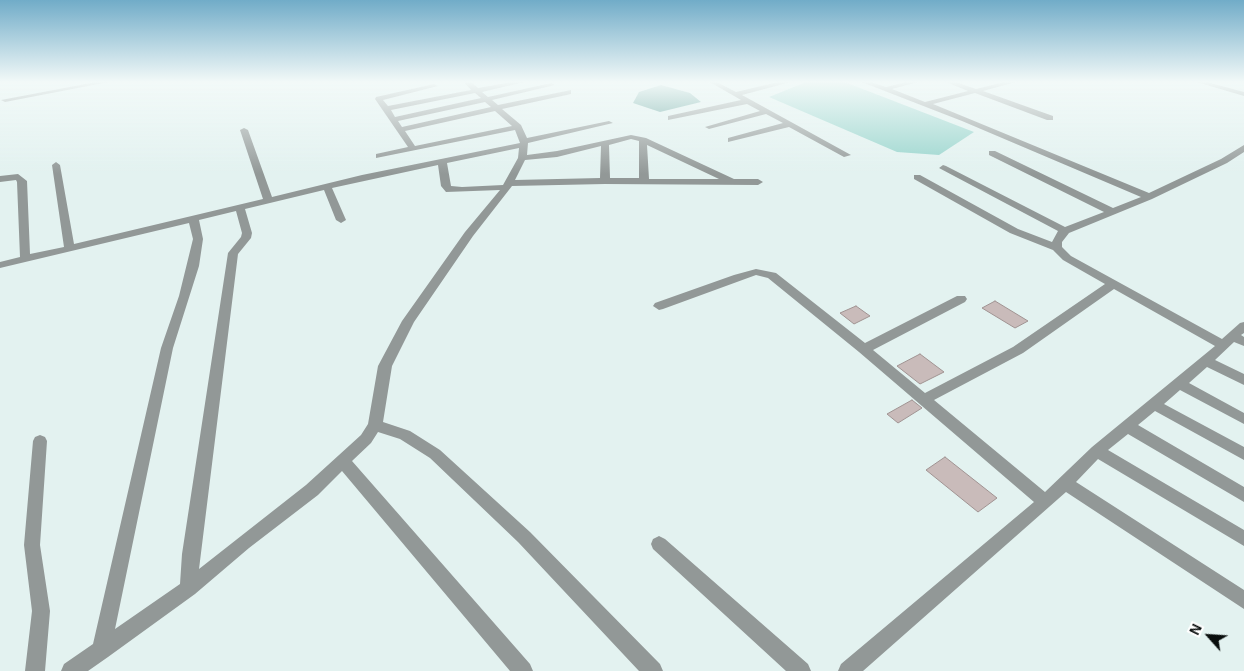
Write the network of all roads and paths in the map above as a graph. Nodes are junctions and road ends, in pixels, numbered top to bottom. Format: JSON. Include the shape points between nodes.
{"nodes":[{"id":1,"x":388,"y":112,"type":"edge"},
{"id":2,"x":428,"y":112,"type":"edge"},
{"id":3,"x":450,"y":112,"type":"edge"},
{"id":4,"x":502,"y":112,"type":"edge"},
{"id":5,"x":697,"y":112,"type":"edge"},
{"id":6,"x":762,"y":112,"type":"edge"},
{"id":7,"x":769,"y":112,"type":"edge"},
{"id":8,"x":945,"y":112,"type":"edge"},
{"id":9,"x":1034,"y":112,"type":"edge"},
{"id":10,"x":671,"y":118,"type":"dead end"},
{"id":11,"x":1050,"y":118,"type":"dead end"},
{"id":12,"x":393,"y":120,"type":"junction"},
{"id":13,"x":609,"y":123,"type":"dead end"},
{"id":14,"x":789,"y":124,"type":"junction"},
{"id":15,"x":518,"y":127,"type":"junction"},
{"id":16,"x":709,"y":127,"type":"dead end"},
{"id":17,"x":244,"y":130,"type":"dead end"},
{"id":18,"x":400,"y":130,"type":"junction"},
{"id":19,"x":644,"y":140,"type":"junction"},
{"id":20,"x":731,"y":140,"type":"dead end"},
{"id":21,"x":525,"y":142,"type":"junction"},
{"id":22,"x":605,"y":142,"type":"junction"},
{"id":23,"x":413,"y":149,"type":"junction"},
{"id":24,"x":1243,"y":150,"type":"edge"},
{"id":25,"x":992,"y":154,"type":"dead end"},
{"id":26,"x":847,"y":155,"type":"dead end"},
{"id":27,"x":379,"y":156,"type":"dead end"},
{"id":28,"x":522,"y":158,"type":"junction"},
{"id":29,"x":442,"y":161,"type":"junction"},
{"id":30,"x":56,"y":165,"type":"dead end"},
{"id":31,"x":943,"y":168,"type":"dead end"},
{"id":32,"x":917,"y":177,"type":"dead end"},
{"id":33,"x":0,"y":179,"type":"edge"},
{"id":34,"x":605,"y":181,"type":"junction"},
{"id":35,"x":644,"y":181,"type":"junction"},
{"id":36,"x":733,"y":182,"type":"junction"},
{"id":37,"x":758,"y":182,"type":"dead end"},
{"id":38,"x":509,"y":185,"type":"junction"},
{"id":39,"x":327,"y":186,"type":"junction"},
{"id":40,"x":1149,"y":197,"type":"junction"},
{"id":41,"x":268,"y":200,"type":"junction"},
{"id":42,"x":240,"y":207,"type":"junction"},
{"id":43,"x":1113,"y":212,"type":"junction"},
{"id":44,"x":193,"y":218,"type":"junction"},
{"id":45,"x":341,"y":220,"type":"dead end"},
{"id":46,"x":1065,"y":231,"type":"junction"},
{"id":47,"x":69,"y":247,"type":"junction"},
{"id":48,"x":1057,"y":248,"type":"junction"},
{"id":49,"x":25,"y":258,"type":"junction"},
{"id":50,"x":0,"y":265,"type":"edge"},
{"id":51,"x":1113,"y":284,"type":"junction"},
{"id":52,"x":961,"y":299,"type":"dead end"},
{"id":53,"x":659,"y":306,"type":"dead end"},
{"id":54,"x":1236,"y":337,"type":"edge"},
{"id":55,"x":864,"y":349,"type":"junction"},
{"id":56,"x":1206,"y":361,"type":"junction"},
{"id":57,"x":1244,"y":380,"type":"edge"},
{"id":58,"x":1178,"y":383,"type":"junction"},
{"id":59,"x":922,"y":400,"type":"junction"},
{"id":60,"x":1153,"y":404,"type":"junction"},
{"id":61,"x":1244,"y":419,"type":"edge"},
{"id":62,"x":375,"y":425,"type":"junction"},
{"id":63,"x":1127,"y":426,"type":"junction"},
{"id":64,"x":40,"y":441,"type":"dead end"},
{"id":65,"x":1097,"y":451,"type":"junction"},
{"id":66,"x":1244,"y":454,"type":"edge"},
{"id":67,"x":343,"y":461,"type":"junction"},
{"id":68,"x":1064,"y":482,"type":"junction"},
{"id":69,"x":1244,"y":495,"type":"edge"},
{"id":70,"x":1045,"y":502,"type":"junction"},
{"id":71,"x":1244,"y":539,"type":"edge"},
{"id":72,"x":659,"y":544,"type":"dead end"},
{"id":73,"x":188,"y":588,"type":"junction"},
{"id":74,"x":1244,"y":600,"type":"edge"},
{"id":75,"x":101,"y":650,"type":"junction"},
{"id":76,"x":35,"y":671,"type":"edge"},
{"id":77,"x":70,"y":671,"type":"edge"},
{"id":78,"x":523,"y":671,"type":"edge"},
{"id":79,"x":653,"y":671,"type":"edge"},
{"id":80,"x":801,"y":671,"type":"edge"},
{"id":81,"x":848,"y":671,"type":"edge"}],
"edges":[{"from":1,"to":12,"type":"street"},
{"from":2,"to":12,"type":"street"},
{"from":3,"to":18,"type":"street"},
{"from":4,"to":15,"type":"street"},
{"from":5,"to":10,"type":"street"},
{"from":6,"to":16,"type":"street"},
{"from":7,"to":14,"type":"street"},
{"from":8,"to":40,"type":"street"},
{"from":9,"to":11,"type":"street"},
{"from":12,"to":18,"type":"street"},
{"from":13,"to":21,"type":"street"},
{"from":14,"to":20,"type":"street"},
{"from":14,"to":26,"type":"street"},
{"from":15,"to":21,"type":"street"},
{"from":15,"to":23,"type":"street"},
{"from":17,"to":41,"type":"street"},
{"from":18,"to":23,"type":"street"},
{"from":19,"to":22,"type":"street","via":[[626,137]]},
{"from":19,"to":35,"type":"street"},
{"from":19,"to":36,"type":"street"},
{"from":21,"to":28,"type":"street"},
{"from":21,"to":29,"type":"street"},
{"from":22,"to":28,"type":"street","via":[[557,154]]},
{"from":22,"to":34,"type":"street"},
{"from":23,"to":27,"type":"street"},
{"from":24,"to":40,"type":"street"},
{"from":25,"to":43,"type":"street"},
{"from":28,"to":38,"type":"street"},
{"from":29,"to":38,"type":"street","via":[[449,190]]},
{"from":29,"to":39,"type":"street"},
{"from":30,"to":47,"type":"street"},
{"from":31,"to":46,"type":"street"},
{"from":32,"to":48,"type":"street","via":[[1014,231]]},
{"from":33,"to":49,"type":"street","via":[[18,178],[22,181]]},
{"from":34,"to":35,"type":"street"},
{"from":34,"to":38,"type":"street"},
{"from":35,"to":36,"type":"street"},
{"from":36,"to":37,"type":"street"},
{"from":38,"to":62,"type":"street","via":[[468,234],[408,321],[385,366]]},
{"from":39,"to":41,"type":"street"},
{"from":39,"to":45,"type":"street"},
{"from":40,"to":43,"type":"street"},
{"from":41,"to":42,"type":"street"},
{"from":42,"to":44,"type":"street"},
{"from":42,"to":73,"type":"street","via":[[247,233],[233,253]]},
{"from":43,"to":46,"type":"street"},
{"from":44,"to":47,"type":"street"},
{"from":44,"to":75,"type":"street","via":[[198,239],[193,266],[164,357]]},
{"from":46,"to":48,"type":"street"},
{"from":47,"to":49,"type":"street"},
{"from":48,"to":51,"type":"street","via":[[1067,258]]},
{"from":49,"to":50,"type":"street"},
{"from":51,"to":54,"type":"street"},
{"from":51,"to":59,"type":"street","via":[[1018,350]]},
{"from":52,"to":55,"type":"street"},
{"from":53,"to":55,"type":"street","via":[[738,277],[765,272],[777,278]]},
{"from":54,"to":56,"type":"street"},
{"from":55,"to":59,"type":"street"},
{"from":56,"to":57,"type":"street"},
{"from":56,"to":58,"type":"street"},
{"from":58,"to":60,"type":"street"},
{"from":58,"to":61,"type":"street"},
{"from":59,"to":70,"type":"street"},
{"from":60,"to":63,"type":"street"},
{"from":60,"to":66,"type":"street"},
{"from":62,"to":67,"type":"street","via":[[366,439]]},
{"from":62,"to":79,"type":"street","via":[[405,435],[435,454],[524,537]]},
{"from":63,"to":65,"type":"street"},
{"from":63,"to":69,"type":"street"},
{"from":64,"to":76,"type":"street","via":[[32,545],[41,611]]},
{"from":65,"to":68,"type":"street"},
{"from":65,"to":71,"type":"street"},
{"from":67,"to":73,"type":"street","via":[[312,490]]},
{"from":67,"to":78,"type":"street"},
{"from":68,"to":70,"type":"street"},
{"from":68,"to":74,"type":"street"},
{"from":70,"to":81,"type":"street"},
{"from":72,"to":80,"type":"street"},
{"from":73,"to":75,"type":"street"},
{"from":75,"to":77,"type":"street"}]}
